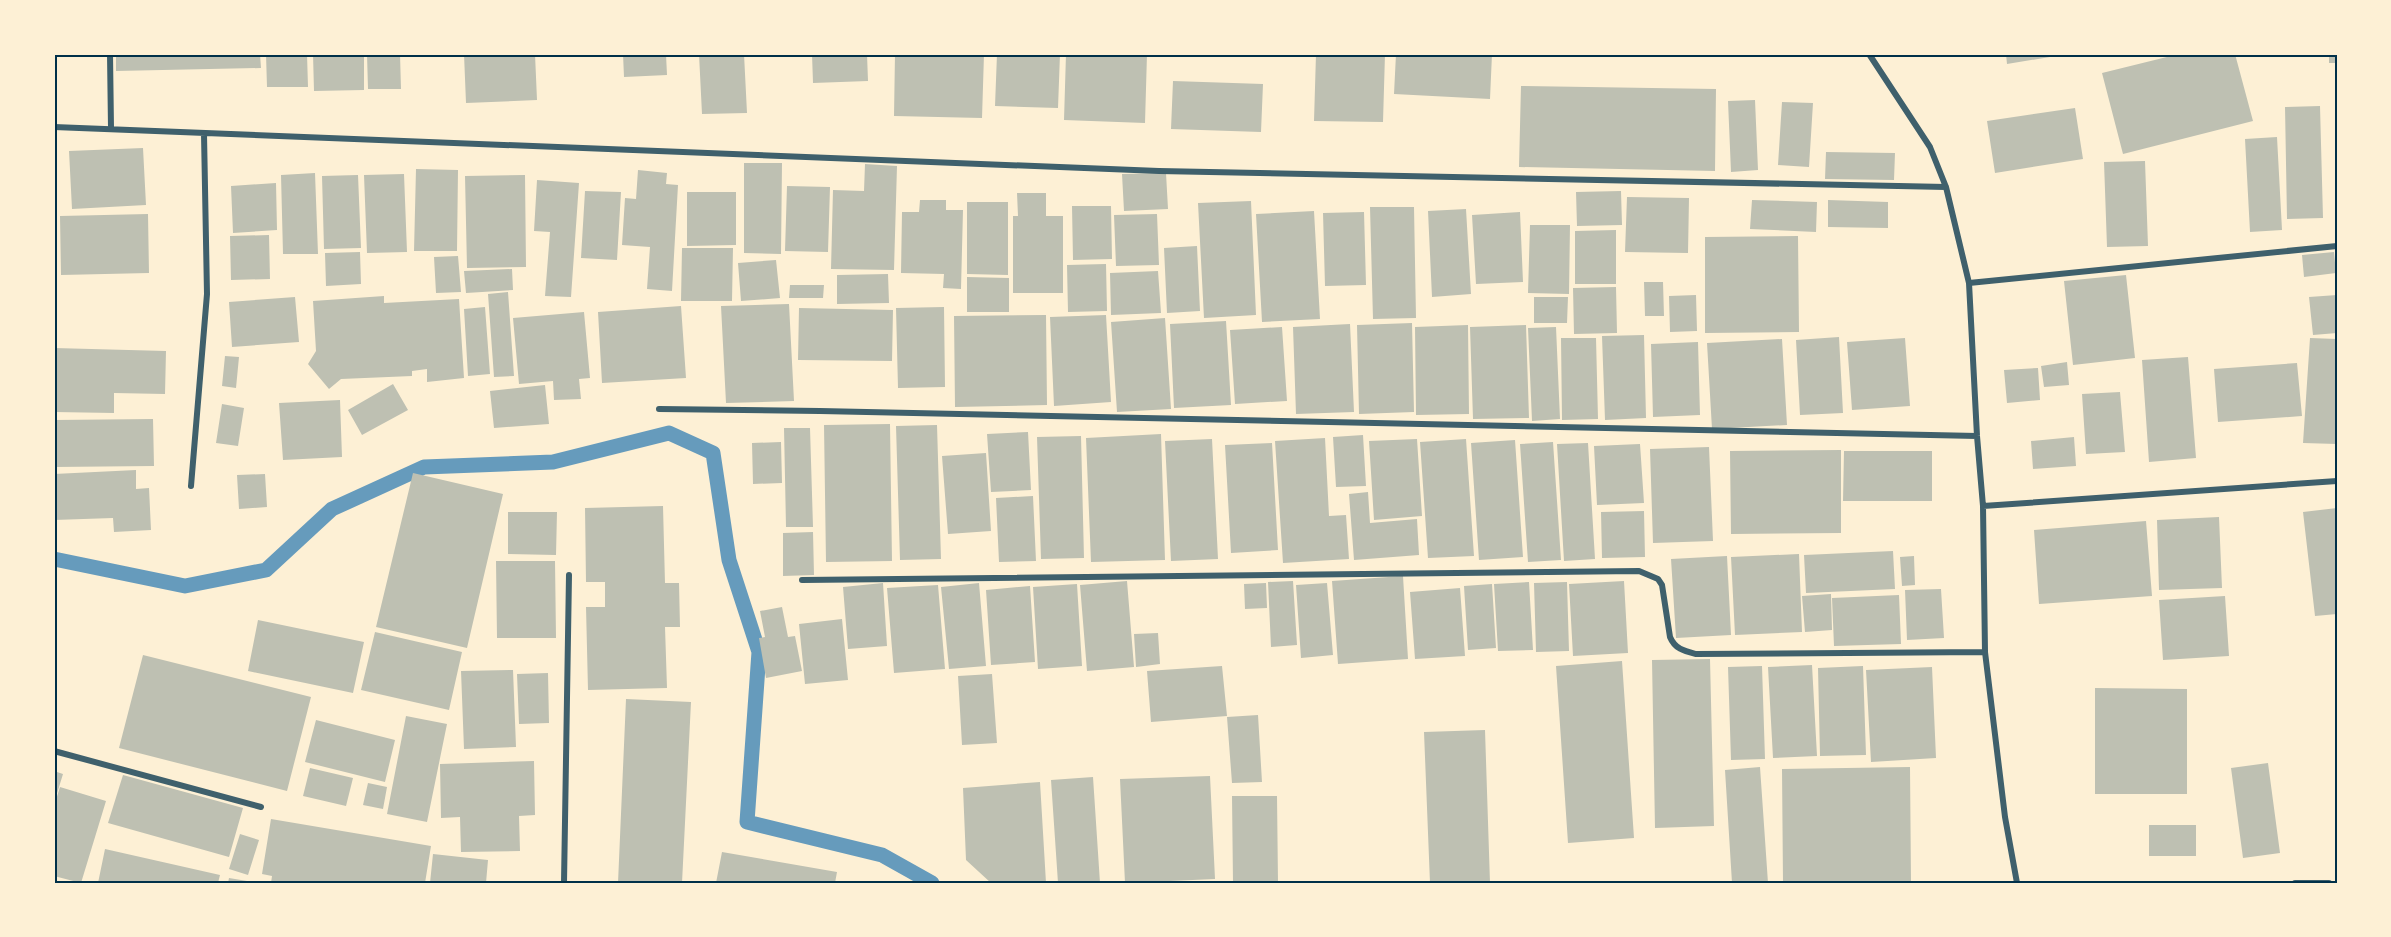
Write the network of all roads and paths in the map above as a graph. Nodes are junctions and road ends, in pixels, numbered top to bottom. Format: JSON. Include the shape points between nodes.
{"nodes":[{"id":1,"x":110,"y":54,"type":"edge"},
{"id":2,"x":1869,"y":54,"type":"edge"},
{"id":3,"x":54,"y":127,"type":"edge"},
{"id":4,"x":111,"y":128,"type":"junction"},
{"id":5,"x":204,"y":134,"type":"junction"},
{"id":6,"x":1946,"y":187,"type":"junction"},
{"id":7,"x":2337,"y":246,"type":"edge"},
{"id":8,"x":1969,"y":283,"type":"junction"},
{"id":9,"x":659,"y":409,"type":"dead end"},
{"id":10,"x":1977,"y":436,"type":"junction"},
{"id":11,"x":2337,"y":481,"type":"edge"},
{"id":12,"x":191,"y":486,"type":"dead end"},
{"id":13,"x":1983,"y":506,"type":"junction"},
{"id":14,"x":569,"y":575,"type":"dead end"},
{"id":15,"x":802,"y":580,"type":"dead end"},
{"id":16,"x":1985,"y":652,"type":"junction"},
{"id":17,"x":54,"y":751,"type":"edge"},
{"id":18,"x":261,"y":807,"type":"dead end"},
{"id":19,"x":2329,"y":882,"type":"edge"},
{"id":20,"x":564,"y":883,"type":"edge"},
{"id":21,"x":2017,"y":883,"type":"edge"},
{"id":22,"x":2295,"y":883,"type":"edge"}],
"edges":[{"from":1,"to":4,"type":"street"},
{"from":2,"to":6,"type":"street","via":[[1930,147]]},
{"from":3,"to":4,"type":"street"},
{"from":4,"to":5,"type":"street"},
{"from":5,"to":6,"type":"street","via":[[1159,171]]},
{"from":5,"to":12,"type":"street","via":[[207,294]]},
{"from":6,"to":8,"type":"street"},
{"from":7,"to":8,"type":"street"},
{"from":8,"to":10,"type":"street"},
{"from":9,"to":10,"type":"street"},
{"from":10,"to":13,"type":"street"},
{"from":11,"to":13,"type":"street"},
{"from":13,"to":16,"type":"street"},
{"from":14,"to":20,"type":"street"},
{"from":15,"to":16,"type":"street","via":[[1639,571],[1658,579],[1662,585],[1670,637],[1683,651]]},
{"from":16,"to":21,"type":"street"},
{"from":17,"to":18,"type":"street"},
{"from":19,"to":22,"type":"street"}]}
